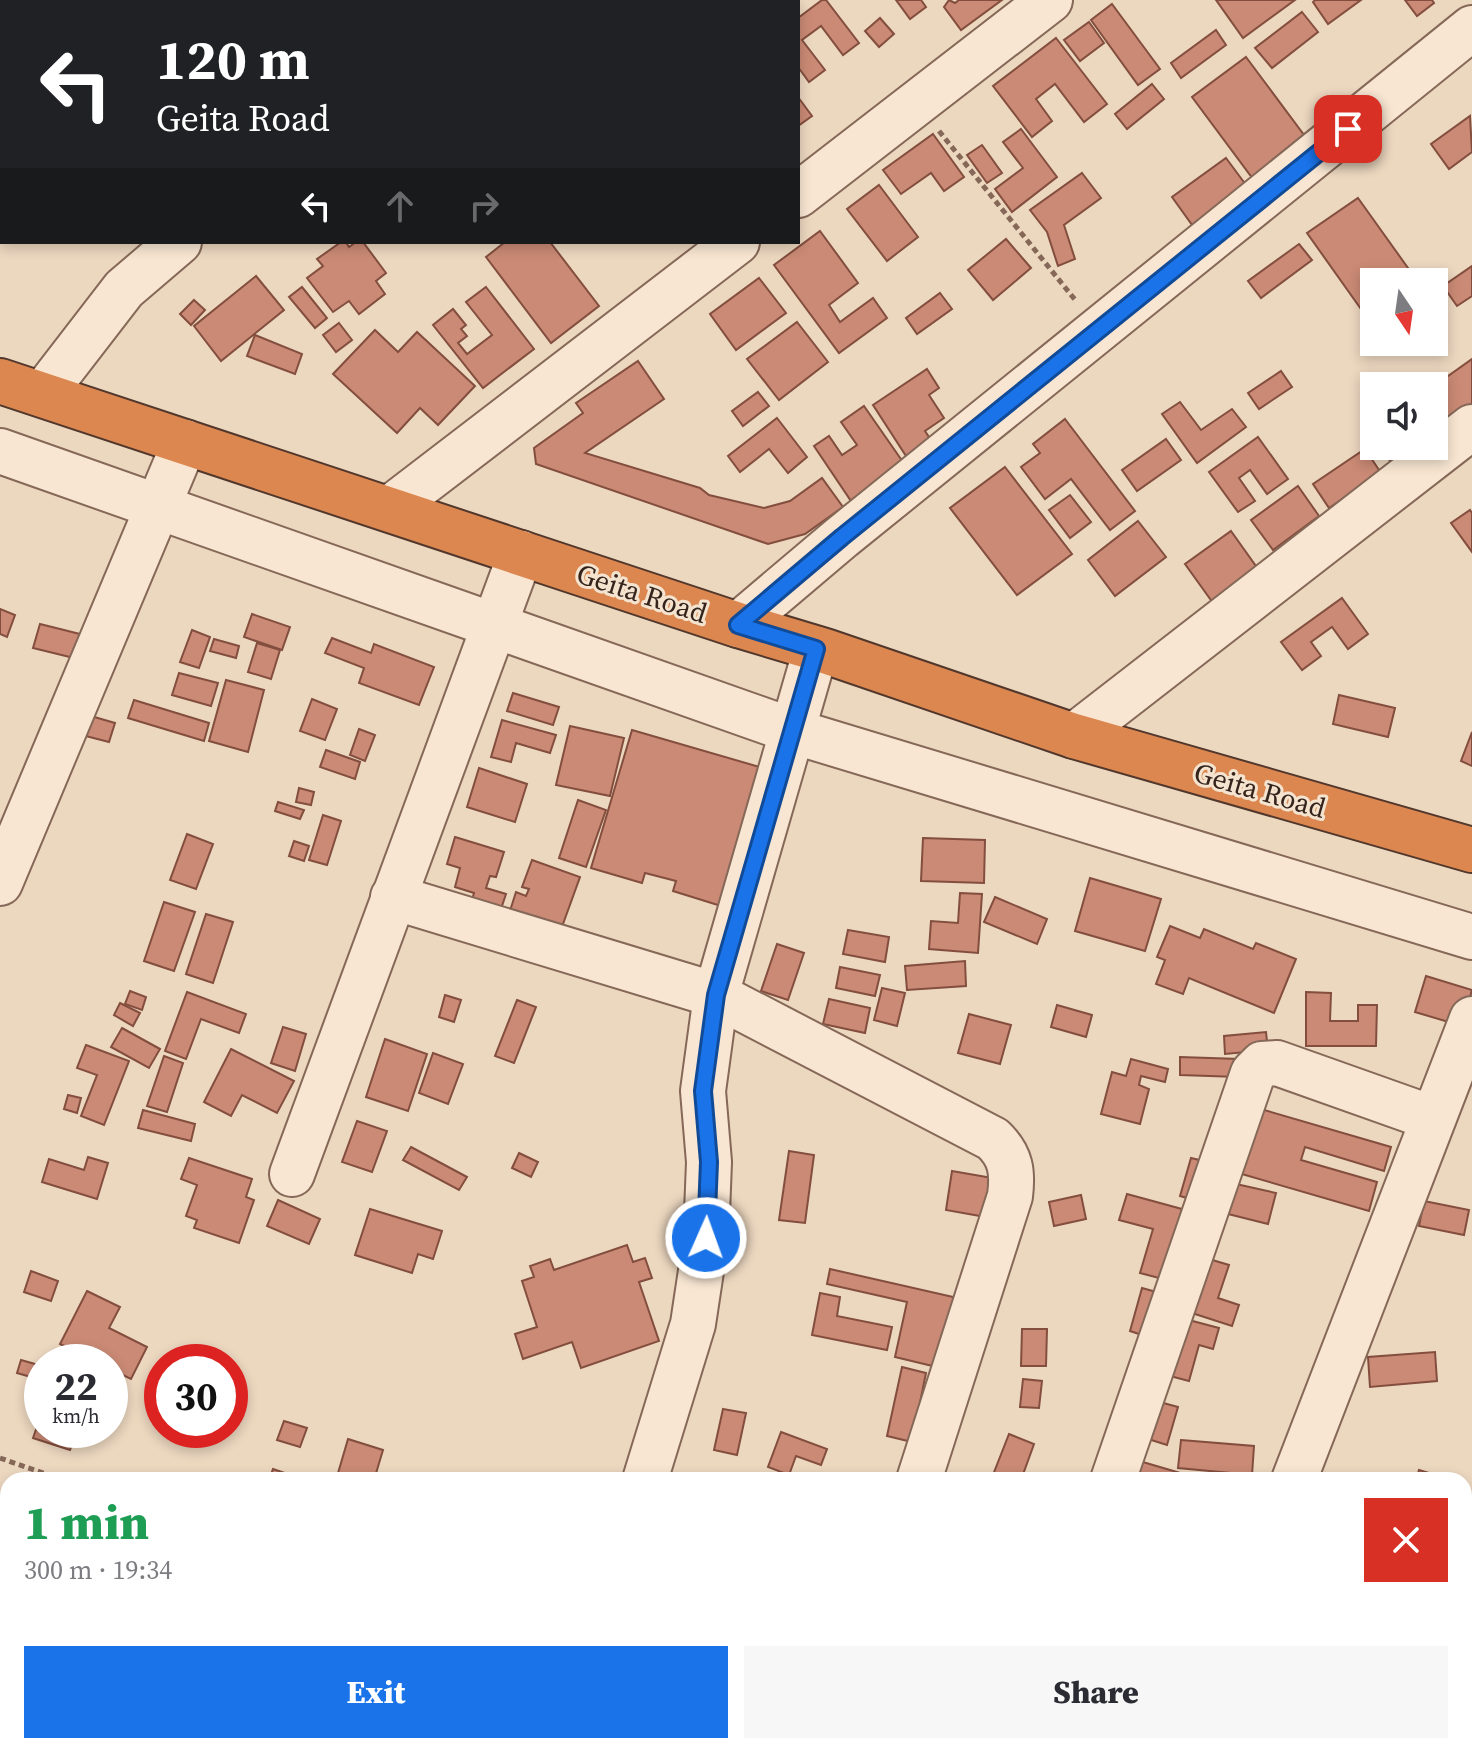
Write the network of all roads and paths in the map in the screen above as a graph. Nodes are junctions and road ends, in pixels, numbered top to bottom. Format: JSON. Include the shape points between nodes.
{"nodes":[{"id":1,"x":1050,"y":0,"type":"edge"},
{"id":2,"x":1472,"y":28,"type":"edge"},
{"id":3,"x":917,"y":103,"type":"junction"},
{"id":4,"x":800,"y":193,"type":"edge"},
{"id":5,"x":177,"y":244,"type":"edge"},
{"id":6,"x":734,"y":244,"type":"edge"},
{"id":7,"x":1099,"y":329,"type":"junction"},
{"id":8,"x":0,"y":381,"type":"edge"},
{"id":9,"x":43,"y":394,"type":"junction"},
{"id":10,"x":1472,"y":427,"type":"edge"},
{"id":11,"x":185,"y":442,"type":"junction"},
{"id":12,"x":0,"y":451,"type":"edge"},
{"id":13,"x":159,"y":508,"type":"junction"},
{"id":14,"x":389,"y":509,"type":"junction"},
{"id":15,"x":521,"y":553,"type":"junction"},
{"id":16,"x":738,"y":625,"type":"junction"},
{"id":17,"x":493,"y":626,"type":"junction"},
{"id":18,"x":816,"y":649,"type":"junction"},
{"id":19,"x":792,"y":730,"type":"junction"},
{"id":20,"x":1074,"y":736,"type":"junction"},
{"id":21,"x":1472,"y":850,"type":"edge"},
{"id":22,"x":0,"y":883,"type":"edge"},
{"id":23,"x":393,"y":897,"type":"junction"},
{"id":24,"x":1472,"y":937,"type":"edge"},
{"id":25,"x":716,"y":995,"type":"junction"},
{"id":26,"x":1472,"y":1019,"type":"edge"},
{"id":27,"x":1432,"y":1118,"type":"junction"},
{"id":28,"x":292,"y":1174,"type":"dead end"},
{"id":29,"x":0,"y":1458,"type":"edge"},
{"id":30,"x":40,"y":1472,"type":"edge"},
{"id":31,"x":647,"y":1472,"type":"edge"},
{"id":32,"x":922,"y":1472,"type":"edge"},
{"id":33,"x":1116,"y":1472,"type":"edge"},
{"id":34,"x":1297,"y":1472,"type":"edge"}],
"edges":[{"from":1,"to":3,"type":"street"},
{"from":2,"to":7,"type":"street"},
{"from":3,"to":4,"type":"street"},
{"from":3,"to":7,"type":"path"},
{"from":5,"to":9,"type":"street","via":[[124,289]]},
{"from":6,"to":14,"type":"street"},
{"from":7,"to":16,"type":"street"},
{"from":8,"to":9,"type":"highway","name":"Geita Road"},
{"from":9,"to":11,"type":"highway","name":"Geita Road"},
{"from":10,"to":20,"type":"street"},
{"from":11,"to":13,"type":"street"},
{"from":11,"to":14,"type":"highway","name":"Geita Road"},
{"from":12,"to":13,"type":"street"},
{"from":13,"to":17,"type":"street"},
{"from":13,"to":22,"type":"street"},
{"from":14,"to":15,"type":"highway","name":"Geita Road"},
{"from":15,"to":16,"type":"highway","name":"Geita Road"},
{"from":15,"to":17,"type":"street"},
{"from":16,"to":18,"type":"highway","name":"Geita Road"},
{"from":17,"to":19,"type":"street"},
{"from":17,"to":23,"type":"street"},
{"from":18,"to":19,"type":"street"},
{"from":18,"to":20,"type":"highway","name":"Geita Road"},
{"from":19,"to":24,"type":"street"},
{"from":19,"to":25,"type":"street"},
{"from":20,"to":21,"type":"highway","name":"Geita Road"},
{"from":23,"to":25,"type":"street"},
{"from":23,"to":28,"type":"street"},
{"from":25,"to":31,"type":"street","via":[[703,1091],[709,1162],[706,1238],[693,1324]]},
{"from":25,"to":32,"type":"street","via":[[993,1139],[1009,1161],[1010,1196]]},
{"from":26,"to":27,"type":"street"},
{"from":27,"to":33,"type":"street","via":[[1277,1063],[1262,1064],[1253,1073]]},
{"from":27,"to":34,"type":"street"},
{"from":29,"to":30,"type":"path"}]}
